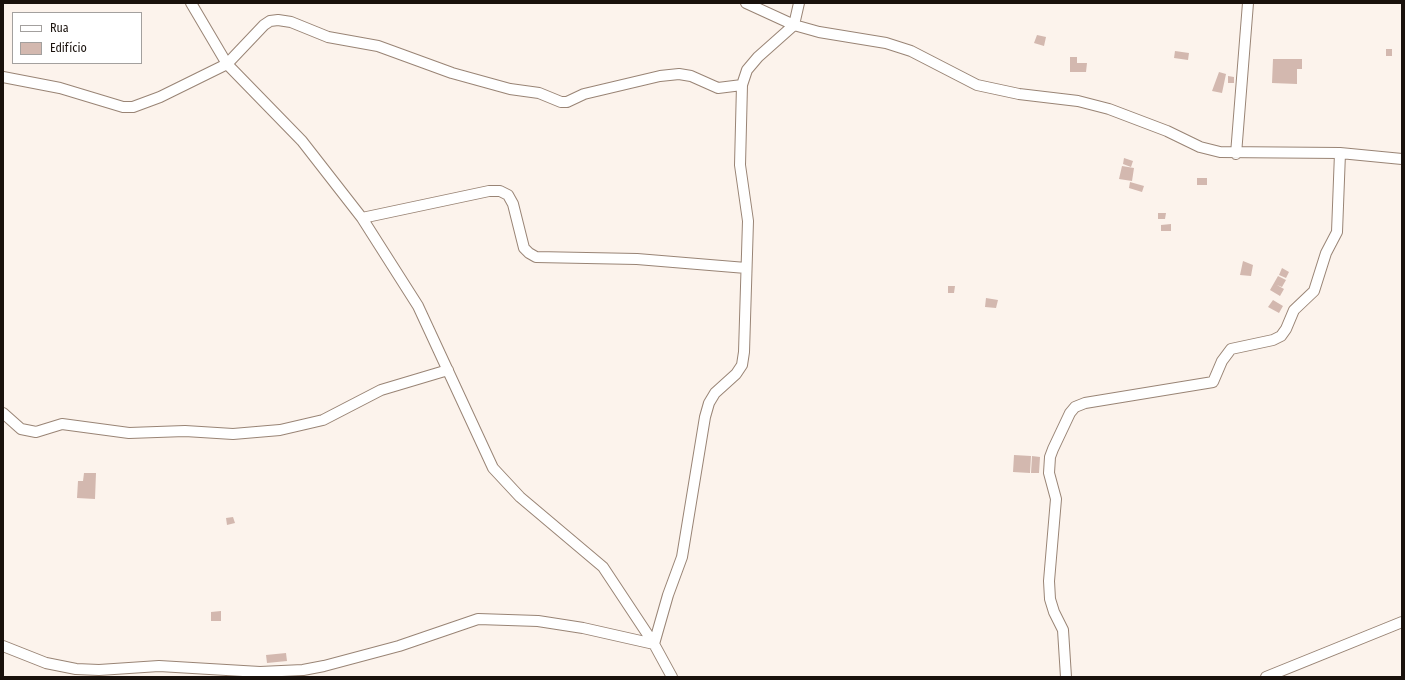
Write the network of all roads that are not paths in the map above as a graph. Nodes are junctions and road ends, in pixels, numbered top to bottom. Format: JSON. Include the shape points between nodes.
{"nodes":[{"id":1,"x":191,"y":3,"type":"edge"},
{"id":2,"x":746,"y":3,"type":"edge"},
{"id":3,"x":799,"y":3,"type":"edge"},
{"id":4,"x":1248,"y":3,"type":"edge"},
{"id":5,"x":794,"y":25,"type":"junction"},
{"id":6,"x":227,"y":64,"type":"junction"},
{"id":7,"x":3,"y":77,"type":"edge"},
{"id":8,"x":742,"y":85,"type":"junction"},
{"id":9,"x":1340,"y":153,"type":"junction"},
{"id":10,"x":1236,"y":154,"type":"junction"},
{"id":11,"x":1402,"y":159,"type":"edge"},
{"id":12,"x":362,"y":218,"type":"junction"},
{"id":13,"x":746,"y":268,"type":"junction"},
{"id":14,"x":448,"y":370,"type":"junction"},
{"id":15,"x":3,"y":413,"type":"edge"},
{"id":16,"x":1402,"y":622,"type":"edge"},
{"id":17,"x":654,"y":644,"type":"junction"},
{"id":18,"x":3,"y":646,"type":"edge"},
{"id":19,"x":672,"y":677,"type":"edge"},
{"id":20,"x":1066,"y":677,"type":"edge"},
{"id":21,"x":1266,"y":677,"type":"edge"}],
"edges":[{"from":1,"to":6,"type":"street"},
{"from":2,"to":5,"type":"street"},
{"from":3,"to":5,"type":"street"},
{"from":4,"to":10,"type":"street"},
{"from":5,"to":8,"type":"street","via":[[758,57],[747,70]]},
{"from":5,"to":10,"type":"street","via":[[819,32],[886,43],[926,58],[977,85],[1019,94],[1078,101],[1109,109],[1200,147]]},
{"from":6,"to":7,"type":"street","via":[[133,107],[123,107],[60,88]]},
{"from":6,"to":8,"type":"street","via":[[264,25],[278,20],[291,22],[334,38],[378,46],[452,73],[539,94],[561,102],[584,94],[679,74],[691,76],[718,88]]},
{"from":6,"to":12,"type":"street","via":[[302,141]]},
{"from":8,"to":13,"type":"street","via":[[740,165],[748,221]]},
{"from":9,"to":10,"type":"street"},
{"from":9,"to":11,"type":"street"},
{"from":9,"to":20,"type":"street","via":[[1337,232],[1326,253],[1314,291],[1294,310],[1281,336],[1231,349],[1222,361],[1213,382],[1084,403],[1070,413],[1050,457],[1049,473],[1056,499],[1049,581],[1050,599],[1063,630]]},
{"from":12,"to":13,"type":"street","via":[[489,191],[500,191],[508,195],[513,204],[524,248],[536,256],[637,259]]},
{"from":12,"to":14,"type":"street","via":[[418,306]]},
{"from":13,"to":17,"type":"street","via":[[742,365],[715,393],[709,403],[682,557]]},
{"from":14,"to":15,"type":"street","via":[[381,390],[323,420],[280,430],[233,434],[185,431],[129,433],[62,424],[36,432],[21,429]]},
{"from":14,"to":17,"type":"street","via":[[493,468],[520,497],[603,567]]},
{"from":16,"to":21,"type":"street"},
{"from":17,"to":18,"type":"street","via":[[538,621],[478,619],[399,646],[324,666],[303,670],[260,672],[159,666],[76,669],[46,663]]},
{"from":17,"to":19,"type":"street"}]}
